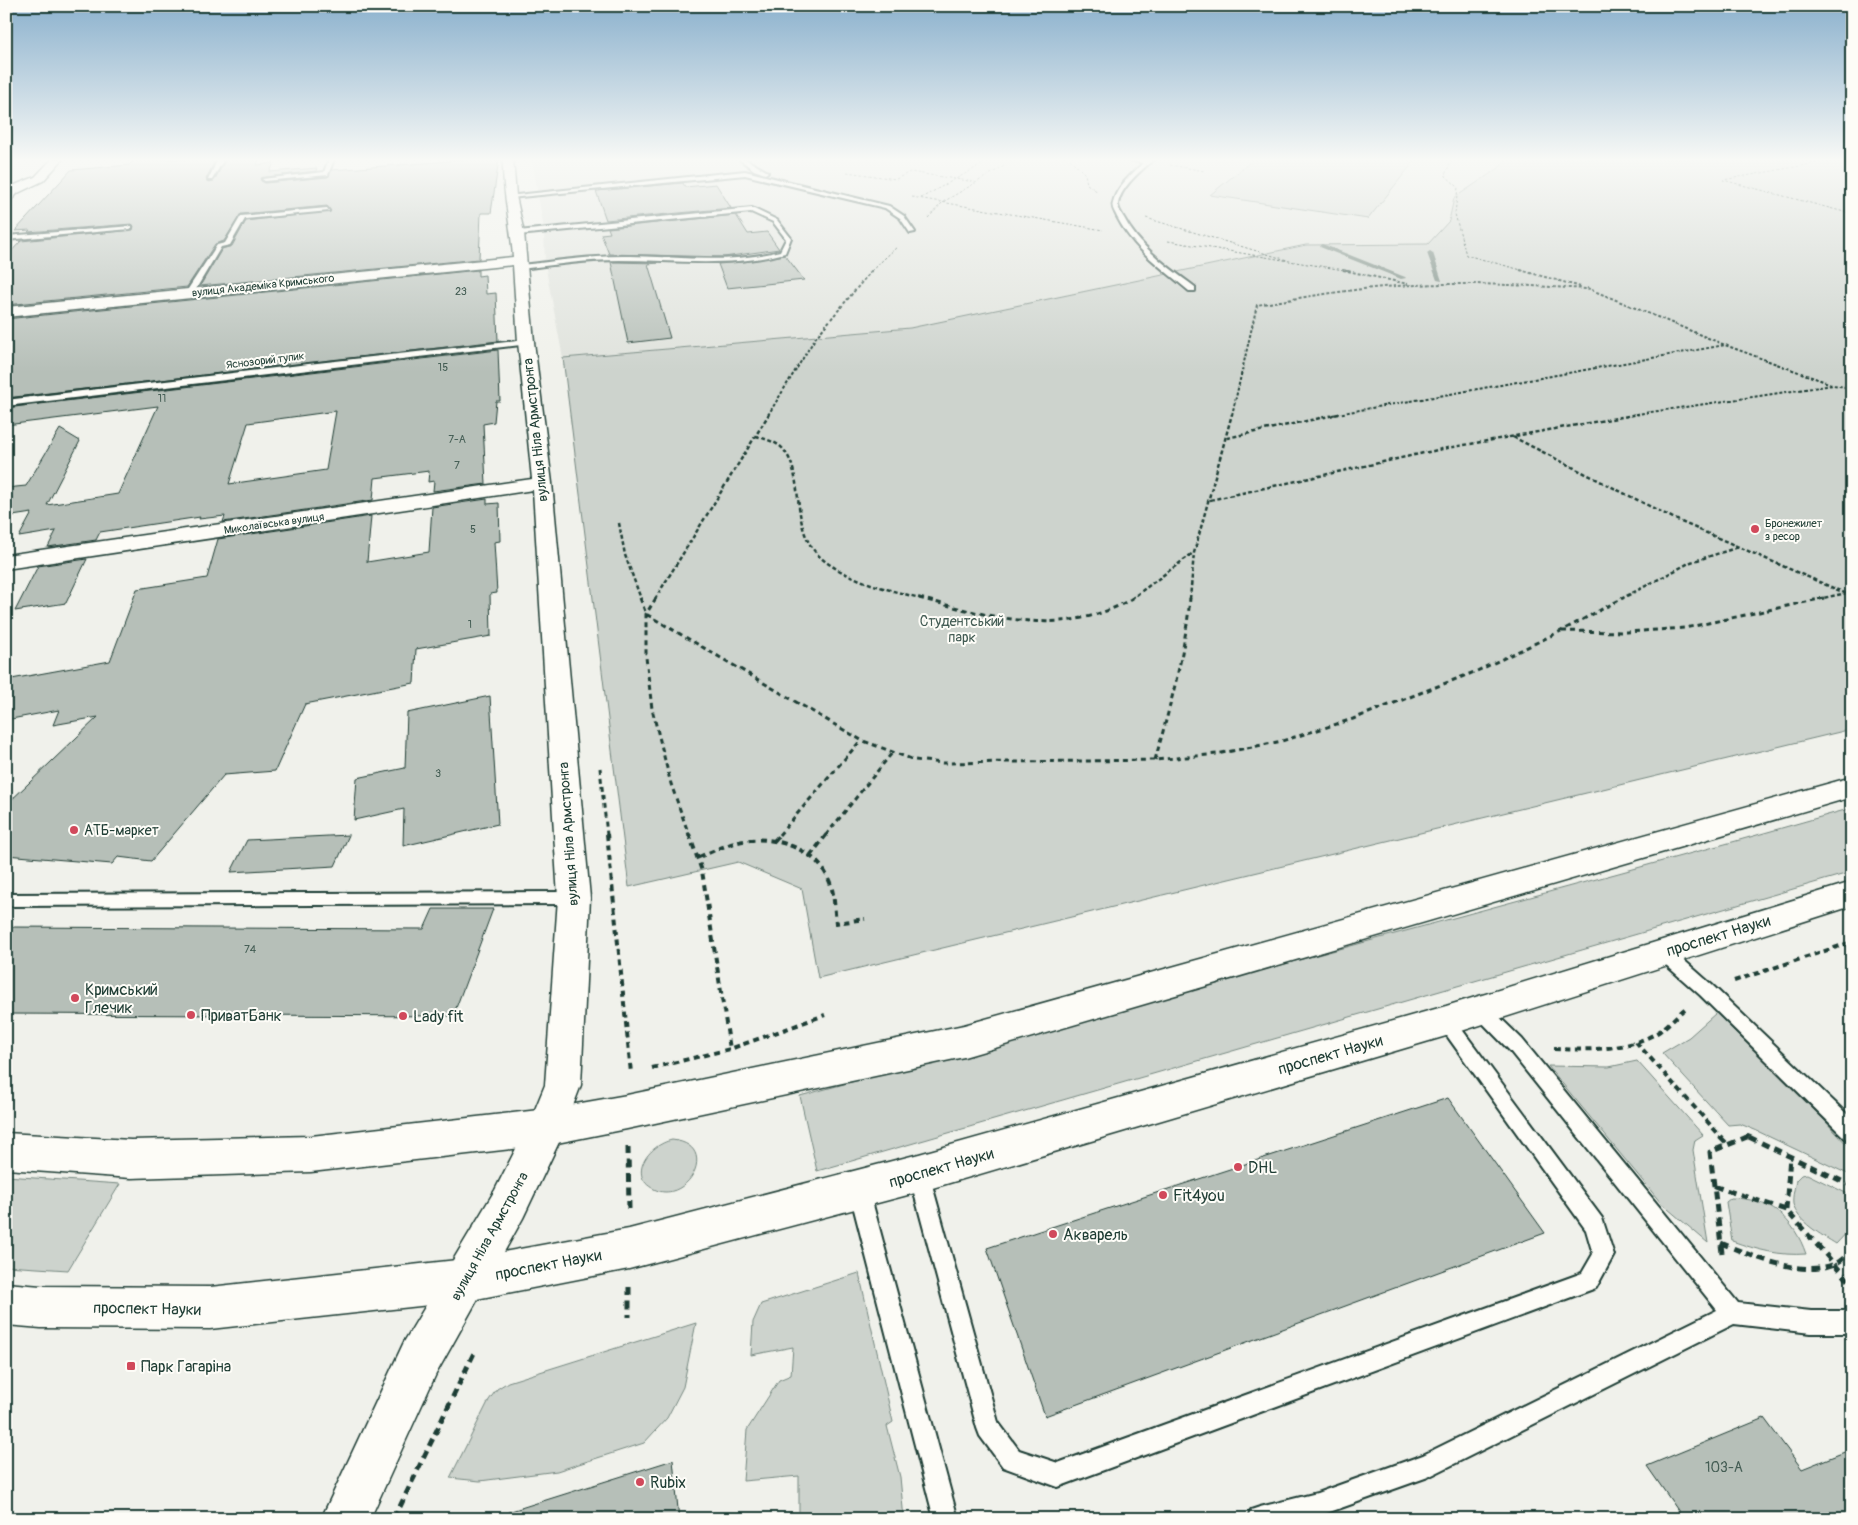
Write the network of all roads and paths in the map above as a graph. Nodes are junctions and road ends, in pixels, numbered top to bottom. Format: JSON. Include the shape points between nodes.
{"nodes":[{"id":1,"x":94,"y":230,"type":"edge"},
{"id":2,"x":236,"y":230,"type":"edge"},
{"id":3,"x":547,"y":230,"type":"edge"},
{"id":4,"x":783,"y":230,"type":"edge"},
{"id":5,"x":1128,"y":230,"type":"edge"},
{"id":6,"x":1186,"y":230,"type":"edge"},
{"id":7,"x":1459,"y":230,"type":"edge"},
{"id":8,"x":912,"y":232,"type":"edge"},
{"id":9,"x":518,"y":233,"type":"joint"},
{"id":10,"x":6,"y":238,"type":"edge"},
{"id":11,"x":520,"y":263,"type":"junction"},
{"id":12,"x":1299,"y":263,"type":"dead end"},
{"id":13,"x":1852,"y":275,"type":"edge"},
{"id":14,"x":1844,"y":280,"type":"dead end"},
{"id":15,"x":1588,"y":288,"type":"junction"},
{"id":16,"x":1192,"y":289,"type":"dead end"},
{"id":17,"x":190,"y":292,"type":"junction"},
{"id":18,"x":6,"y":312,"type":"edge"},
{"id":19,"x":526,"y":342,"type":"junction"},
{"id":20,"x":1726,"y":345,"type":"junction"},
{"id":21,"x":1833,"y":385,"type":"junction"},
{"id":22,"x":1852,"y":388,"type":"edge"},
{"id":23,"x":6,"y":403,"type":"edge"},
{"id":24,"x":756,"y":436,"type":"junction"},
{"id":25,"x":1511,"y":437,"type":"junction"},
{"id":26,"x":1227,"y":438,"type":"junction"},
{"id":27,"x":542,"y":484,"type":"junction"},
{"id":28,"x":1210,"y":500,"type":"junction"},
{"id":29,"x":619,"y":523,"type":"dead end"},
{"id":30,"x":1739,"y":547,"type":"junction"},
{"id":31,"x":1194,"y":553,"type":"junction"},
{"id":32,"x":6,"y":562,"type":"edge"},
{"id":33,"x":1852,"y":592,"type":"edge"},
{"id":34,"x":1847,"y":594,"type":"junction"},
{"id":35,"x":646,"y":614,"type":"junction"},
{"id":36,"x":1561,"y":631,"type":"junction"},
{"id":37,"x":861,"y":740,"type":"junction"},
{"id":38,"x":892,"y":753,"type":"junction"},
{"id":39,"x":1155,"y":760,"type":"junction"},
{"id":40,"x":1852,"y":787,"type":"edge"},
{"id":41,"x":774,"y":841,"type":"junction"},
{"id":42,"x":810,"y":856,"type":"junction"},
{"id":43,"x":699,"y":857,"type":"junction"},
{"id":44,"x":1852,"y":894,"type":"edge"},
{"id":45,"x":574,"y":898,"type":"junction"},
{"id":46,"x":6,"y":900,"type":"edge"},
{"id":47,"x":864,"y":919,"type":"dead end"},
{"id":48,"x":1852,"y":942,"type":"edge"},
{"id":49,"x":1663,"y":952,"type":"junction"},
{"id":50,"x":1706,"y":990,"type":"junction"},
{"id":51,"x":1480,"y":1009,"type":"junction"},
{"id":52,"x":1446,"y":1021,"type":"junction"},
{"id":53,"x":1636,"y":1042,"type":"junction"},
{"id":54,"x":1516,"y":1046,"type":"junction"},
{"id":55,"x":730,"y":1049,"type":"dead end"},
{"id":56,"x":547,"y":1128,"type":"junction"},
{"id":57,"x":1852,"y":1132,"type":"edge"},
{"id":58,"x":1728,"y":1144,"type":"junction"},
{"id":59,"x":6,"y":1151,"type":"edge"},
{"id":60,"x":1790,"y":1156,"type":"junction"},
{"id":61,"x":919,"y":1173,"type":"junction"},
{"id":62,"x":1714,"y":1186,"type":"junction"},
{"id":63,"x":1852,"y":1186,"type":"edge"},
{"id":64,"x":859,"y":1190,"type":"junction"},
{"id":65,"x":1786,"y":1210,"type":"junction"},
{"id":66,"x":1721,"y":1243,"type":"junction"},
{"id":67,"x":1852,"y":1251,"type":"edge"},
{"id":68,"x":1833,"y":1264,"type":"junction"},
{"id":69,"x":466,"y":1280,"type":"junction"},
{"id":70,"x":1852,"y":1284,"type":"edge"},
{"id":71,"x":6,"y":1304,"type":"edge"},
{"id":72,"x":1733,"y":1313,"type":"junction"},
{"id":73,"x":1852,"y":1322,"type":"edge"},
{"id":74,"x":475,"y":1351,"type":"dead end"},
{"id":75,"x":345,"y":1519,"type":"edge"},
{"id":76,"x":394,"y":1519,"type":"edge"},
{"id":77,"x":946,"y":1519,"type":"edge"},
{"id":78,"x":1260,"y":1519,"type":"edge"}],
"edges":[{"from":1,"to":10,"type":"lane"},
{"from":2,"to":17,"type":"lane","via":[[228,244],[218,246]]},
{"from":3,"to":9,"type":"lane"},
{"from":4,"to":11,"type":"lane","via":[[790,239],[783,252],[759,258],[628,258]]},
{"from":5,"to":16,"type":"lane","via":[[1145,251]]},
{"from":6,"to":12,"type":"path"},
{"from":7,"to":15,"type":"path","via":[[1466,255]]},
{"from":8,"to":24,"type":"path","via":[[871,272],[816,337]]},
{"from":9,"to":11,"type":"street","name":"вулиця Ніла Армстронга"},
{"from":11,"to":17,"type":"street","name":"вулиця Академіка Кримського"},
{"from":11,"to":19,"type":"street","name":"вулиця Ніла Армстронга"},
{"from":13,"to":14,"type":"path"},
{"from":15,"to":20,"type":"path"},
{"from":15,"to":26,"type":"path","via":[[1481,284],[1393,286],[1257,305]]},
{"from":17,"to":18,"type":"street","name":"вулиця Академіка Кримського"},
{"from":19,"to":23,"type":"lane","name":"Яснозорий тупик"},
{"from":19,"to":27,"type":"street","name":"вулиця Ніла Армстронга"},
{"from":20,"to":21,"type":"path"},
{"from":20,"to":26,"type":"path","via":[[1332,415]]},
{"from":21,"to":22,"type":"path"},
{"from":21,"to":25,"type":"path","via":[[1678,407]]},
{"from":24,"to":31,"type":"path","via":[[778,445],[789,457],[803,529],[819,557],[836,570],[954,607],[1030,622],[1090,618],[1128,602]]},
{"from":24,"to":35,"type":"path"},
{"from":25,"to":28,"type":"path","via":[[1378,461]]},
{"from":25,"to":30,"type":"path","via":[[1679,521]]},
{"from":26,"to":28,"type":"path"},
{"from":27,"to":32,"type":"street","name":"Миколаївська вулиця"},
{"from":27,"to":45,"type":"street","name":"вулиця Ніла Армстронга"},
{"from":28,"to":31,"type":"path"},
{"from":29,"to":35,"type":"path","via":[[625,555]]},
{"from":30,"to":34,"type":"path"},
{"from":30,"to":36,"type":"path","via":[[1691,562]]},
{"from":31,"to":39,"type":"path","via":[[1188,621],[1174,693]]},
{"from":33,"to":34,"type":"path"},
{"from":34,"to":36,"type":"path","via":[[1685,628],[1627,632]]},
{"from":35,"to":37,"type":"path"},
{"from":35,"to":43,"type":"path","via":[[646,657],[652,709],[671,784]]},
{"from":36,"to":39,"type":"path","via":[[1477,672],[1353,719],[1226,752]]},
{"from":37,"to":38,"type":"path"},
{"from":37,"to":41,"type":"path"},
{"from":38,"to":39,"type":"path","via":[[914,760],[943,763]]},
{"from":38,"to":42,"type":"path"},
{"from":40,"to":56,"type":"street","via":[[964,1041]]},
{"from":41,"to":42,"type":"path"},
{"from":41,"to":43,"type":"path","via":[[750,840]]},
{"from":42,"to":47,"type":"path","via":[[826,873],[833,894],[836,923]]},
{"from":43,"to":55,"type":"path"},
{"from":44,"to":49,"type":"street","name":"проспект Науки"},
{"from":45,"to":46,"type":"lane"},
{"from":45,"to":56,"type":"street","name":"вулиця Ніла Армстронга","via":[[563,1085]]},
{"from":48,"to":50,"type":"path"},
{"from":49,"to":50,"type":"lane"},
{"from":49,"to":51,"type":"street","name":"проспект Науки"},
{"from":50,"to":53,"type":"path","via":[[1657,1033]]},
{"from":50,"to":57,"type":"lane"},
{"from":51,"to":52,"type":"street","name":"проспект Науки"},
{"from":51,"to":54,"type":"lane"},
{"from":52,"to":61,"type":"street","name":"проспект Науки"},
{"from":52,"to":61,"type":"lane","via":[[1595,1225],[1604,1255],[1590,1281],[1058,1475],[1011,1459],[988,1428]]},
{"from":53,"to":54,"type":"path","via":[[1593,1050]]},
{"from":53,"to":58,"type":"path"},
{"from":54,"to":72,"type":"lane"},
{"from":56,"to":59,"type":"street","via":[[311,1154],[132,1159]]},
{"from":56,"to":69,"type":"street","name":"вулиця Ніла Армстронга"},
{"from":58,"to":60,"type":"path","via":[[1748,1136]]},
{"from":58,"to":62,"type":"path","via":[[1710,1152]]},
{"from":60,"to":63,"type":"path"},
{"from":60,"to":65,"type":"path"},
{"from":61,"to":64,"type":"street","name":"проспект Науки"},
{"from":62,"to":65,"type":"path"},
{"from":62,"to":66,"type":"path"},
{"from":64,"to":69,"type":"street","name":"проспект Науки","via":[[629,1249]]},
{"from":64,"to":77,"type":"lane"},
{"from":65,"to":68,"type":"path"},
{"from":66,"to":68,"type":"path","via":[[1775,1264],[1802,1268]]},
{"from":66,"to":72,"type":"path"},
{"from":67,"to":68,"type":"path"},
{"from":68,"to":70,"type":"path"},
{"from":69,"to":71,"type":"street","name":"проспект Науки","via":[[210,1308]]},
{"from":69,"to":75,"type":"street","name":"вулиця Ніла Армстронга","via":[[420,1358]]},
{"from":72,"to":73,"type":"lane","via":[[1811,1322]]},
{"from":72,"to":78,"type":"lane","via":[[1428,1465],[1316,1505]]},
{"from":74,"to":76,"type":"path"}]}
